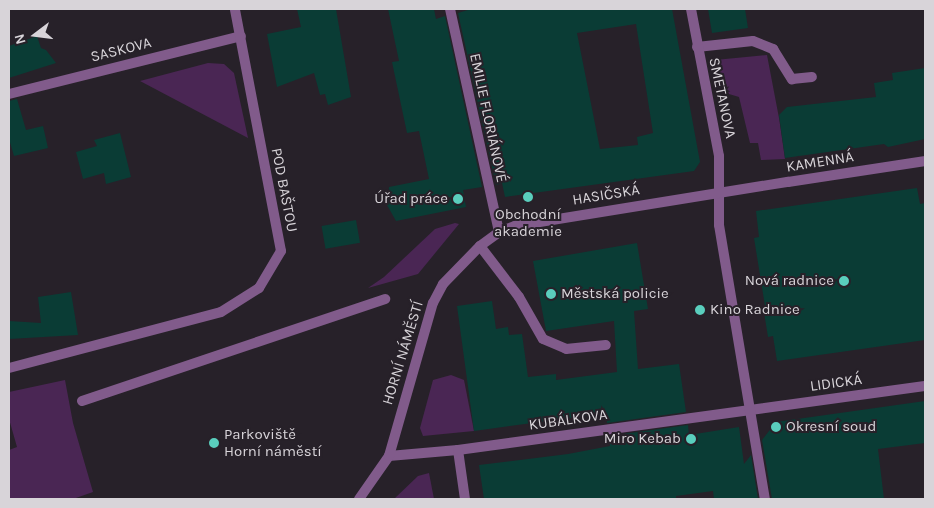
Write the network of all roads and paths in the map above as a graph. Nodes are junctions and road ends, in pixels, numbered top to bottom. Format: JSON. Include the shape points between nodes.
{"nodes":[{"id":1,"x":235,"y":9,"type":"edge"},
{"id":2,"x":450,"y":9,"type":"edge"},
{"id":3,"x":691,"y":9,"type":"edge"},
{"id":4,"x":241,"y":36,"type":"junction"},
{"id":5,"x":696,"y":47,"type":"junction"},
{"id":6,"x":812,"y":77,"type":"dead end"},
{"id":7,"x":9,"y":94,"type":"edge"},
{"id":8,"x":925,"y":160,"type":"edge"},
{"id":9,"x":719,"y":193,"type":"junction"},
{"id":10,"x":499,"y":232,"type":"junction"},
{"id":11,"x":480,"y":246,"type":"junction"},
{"id":12,"x":385,"y":298,"type":"dead end"},
{"id":13,"x":606,"y":345,"type":"dead end"},
{"id":14,"x":9,"y":368,"type":"edge"},
{"id":15,"x":925,"y":386,"type":"edge"},
{"id":16,"x":82,"y":401,"type":"dead end"},
{"id":17,"x":752,"y":410,"type":"junction"},
{"id":18,"x":458,"y":450,"type":"junction"},
{"id":19,"x":389,"y":456,"type":"junction"},
{"id":20,"x":360,"y":499,"type":"edge"},
{"id":21,"x":465,"y":499,"type":"edge"},
{"id":22,"x":765,"y":499,"type":"edge"}],
"edges":[{"from":1,"to":4,"type":"street","name":"POD BAŠTOU"},
{"from":2,"to":10,"type":"street","name":"EMILIE FLORIÁNOVÉ"},
{"from":3,"to":5,"type":"street","name":"SMETANOVA"},
{"from":4,"to":7,"type":"street","name":"SASKOVA"},
{"from":4,"to":14,"type":"street","name":"POD BAŠTOU","via":[[281,251],[259,288],[221,312]]},
{"from":5,"to":6,"type":"street","via":[[753,41],[773,50],[792,79]]},
{"from":5,"to":9,"type":"street","name":"SMETANOVA","via":[[720,156]]},
{"from":8,"to":9,"type":"street","name":"KAMENNÁ"},
{"from":9,"to":10,"type":"street","name":"HASIČSKÁ","via":[[547,220]]},
{"from":9,"to":17,"type":"street","name":"SMETANOVA","via":[[719,225]]},
{"from":10,"to":11,"type":"street","name":"HORNÍ NÁMĚSTÍ"},
{"from":11,"to":13,"type":"street","via":[[519,297],[543,339],[566,349]]},
{"from":11,"to":19,"type":"street","name":"HORNÍ NÁMĚSTÍ","via":[[443,284],[433,303]]},
{"from":12,"to":16,"type":"street"},
{"from":15,"to":17,"type":"street","name":"LIDICKÁ"},
{"from":17,"to":18,"type":"street","name":"KUBÁLKOVA"},
{"from":17,"to":22,"type":"street","name":"SMETANOVA"},
{"from":18,"to":19,"type":"street","name":"KUBÁLKOVA"},
{"from":18,"to":21,"type":"street"},
{"from":19,"to":20,"type":"street","name":"HORNÍ NÁMĚSTÍ"}]}
